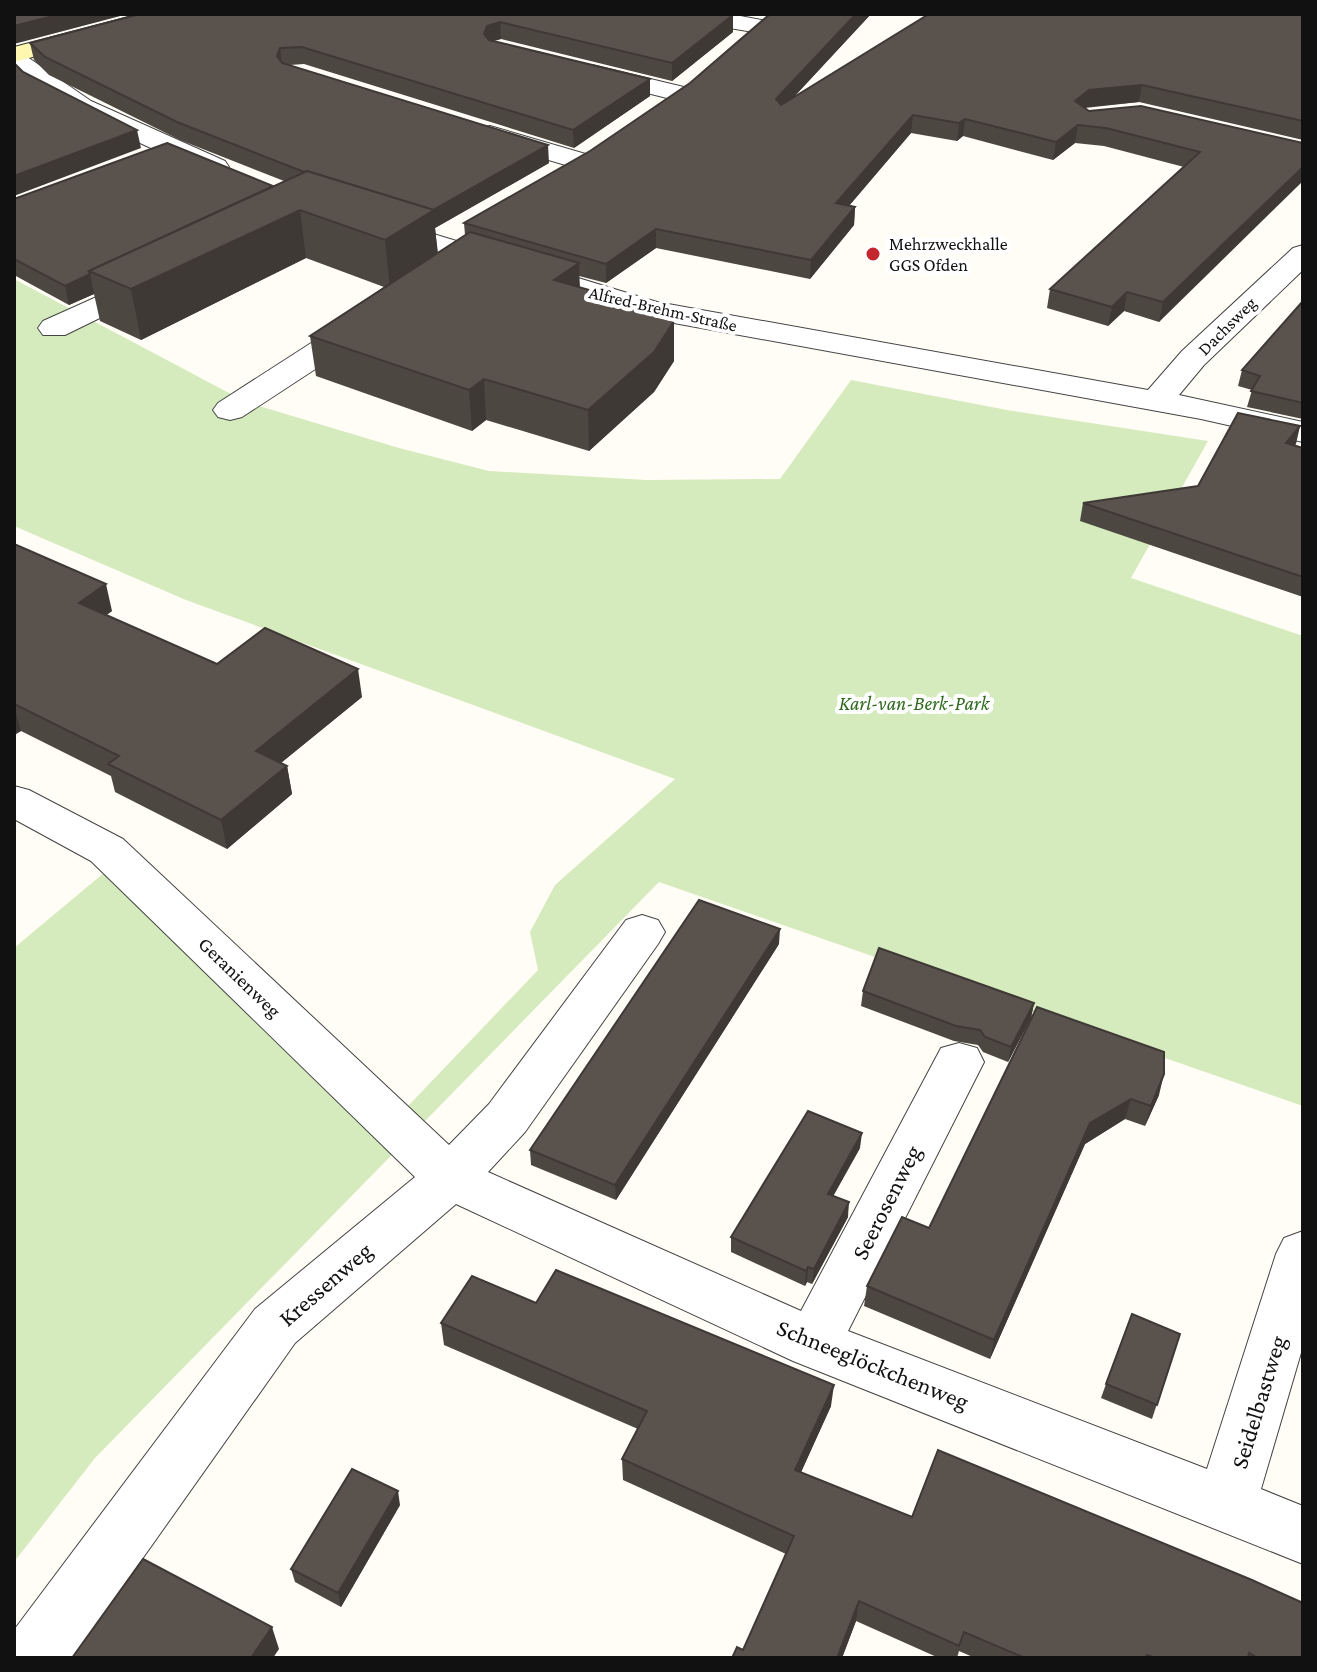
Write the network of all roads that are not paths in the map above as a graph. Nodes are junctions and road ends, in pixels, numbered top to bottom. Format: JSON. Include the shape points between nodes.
{"nodes":[{"id":1,"x":167,"y":14,"type":"edge"},
{"id":2,"x":688,"y":14,"type":"edge"},
{"id":3,"x":765,"y":20,"type":"edge"},
{"id":4,"x":736,"y":46,"type":"edge"},
{"id":5,"x":14,"y":57,"type":"edge"},
{"id":6,"x":575,"y":68,"type":"edge"},
{"id":7,"x":702,"y":74,"type":"edge"},
{"id":8,"x":679,"y":93,"type":"junction"},
{"id":9,"x":654,"y":110,"type":"edge"},
{"id":10,"x":473,"y":129,"type":"edge"},
{"id":11,"x":604,"y":144,"type":"edge"},
{"id":12,"x":170,"y":149,"type":"junction"},
{"id":13,"x":142,"y":160,"type":"edge"},
{"id":14,"x":579,"y":161,"type":"junction"},
{"id":15,"x":240,"y":177,"type":"edge"},
{"id":16,"x":553,"y":177,"type":"edge"},
{"id":17,"x":352,"y":218,"type":"edge"},
{"id":18,"x":1303,"y":254,"type":"edge"},
{"id":19,"x":182,"y":266,"type":"edge"},
{"id":20,"x":388,"y":307,"type":"edge"},
{"id":21,"x":54,"y":328,"type":"dead end"},
{"id":22,"x":1155,"y":402,"type":"junction"},
{"id":23,"x":230,"y":410,"type":"dead end"},
{"id":24,"x":1303,"y":432,"type":"edge"},
{"id":25,"x":14,"y":800,"type":"edge"},
{"id":26,"x":642,"y":932,"type":"dead end"},
{"id":27,"x":959,"y":1062,"type":"dead end"},
{"id":28,"x":450,"y":1178,"type":"junction"},
{"id":29,"x":1303,"y":1254,"type":"edge"},
{"id":30,"x":813,"y":1343,"type":"junction"},
{"id":31,"x":1226,"y":1504,"type":"junction"},
{"id":32,"x":1303,"y":1535,"type":"edge"},
{"id":33,"x":33,"y":1658,"type":"edge"}],
"edges":[{"from":1,"to":5,"type":"street"},
{"from":2,"to":3,"type":"street"},
{"from":3,"to":4,"type":"street"},
{"from":5,"to":12,"type":"street","via":[[38,82]]},
{"from":6,"to":8,"type":"street"},
{"from":7,"to":8,"type":"street"},
{"from":8,"to":9,"type":"street"},
{"from":10,"to":14,"type":"street"},
{"from":11,"to":14,"type":"street"},
{"from":12,"to":13,"type":"street"},
{"from":12,"to":15,"type":"street"},
{"from":14,"to":16,"type":"street"},
{"from":17,"to":22,"type":"street","name":"Alfred-Brehm-Straße","via":[[438,259],[464,243],[652,310]]},
{"from":18,"to":22,"type":"street","name":"Dachsweg","via":[[1193,358]]},
{"from":19,"to":21,"type":"street"},
{"from":20,"to":23,"type":"street"},
{"from":22,"to":24,"type":"street","name":"Alfred-Brehm-Straße"},
{"from":25,"to":28,"type":"street","name":"Geranienweg","via":[[107,850]]},
{"from":26,"to":28,"type":"street","name":"Kressenweg","via":[[507,1118]]},
{"from":27,"to":30,"type":"street","name":"Seerosenweg"},
{"from":28,"to":30,"type":"street","name":"Schneeglöckchenweg"},
{"from":28,"to":33,"type":"street","name":"Kressenweg","via":[[275,1326]]},
{"from":29,"to":31,"type":"street","name":"Seidelbastweg"},
{"from":30,"to":31,"type":"street","name":"Schneeglöckchenweg"},
{"from":31,"to":32,"type":"street","name":"Schneeglöckchenweg"}]}
